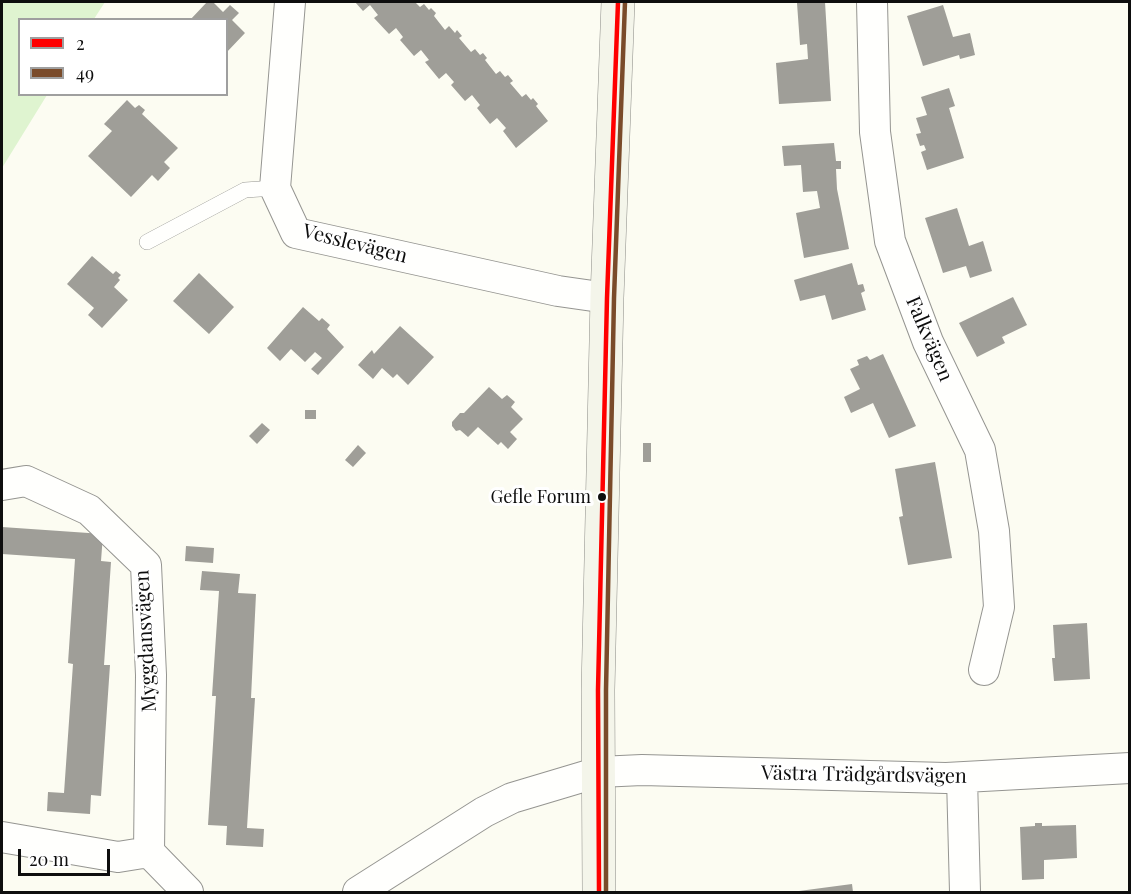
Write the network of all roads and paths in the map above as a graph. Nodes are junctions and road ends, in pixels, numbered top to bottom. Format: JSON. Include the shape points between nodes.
{"nodes":[{"id":1,"x":290,"y":2,"type":"edge"},
{"id":2,"x":618,"y":2,"type":"edge"},
{"id":3,"x":872,"y":2,"type":"edge"},
{"id":4,"x":275,"y":188,"type":"junction"},
{"id":5,"x":147,"y":242,"type":"dead end"},
{"id":6,"x":607,"y":298,"type":"junction"},
{"id":7,"x":2,"y":485,"type":"edge"},
{"id":8,"x":984,"y":670,"type":"dead end"},
{"id":9,"x":1130,"y":768,"type":"edge"},
{"id":10,"x":599,"y":772,"type":"junction"},
{"id":11,"x":962,"y":778,"type":"junction"},
{"id":12,"x":2,"y":837,"type":"edge"},
{"id":13,"x":149,"y":852,"type":"junction"},
{"id":14,"x":188,"y":892,"type":"edge"},
{"id":15,"x":358,"y":892,"type":"edge"},
{"id":16,"x":599,"y":892,"type":"edge"},
{"id":17,"x":964,"y":892,"type":"edge"}],
"edges":[{"from":1,"to":4,"type":"street","name":"Vesslevägen"},
{"from":2,"to":6,"type":"street"},
{"from":3,"to":8,"type":"street","name":"Falkvägen","via":[[875,132],[890,241],[928,342],[980,450],[994,531],[999,607]]},
{"from":4,"to":5,"type":"lane","via":[[245,190]]},
{"from":4,"to":6,"type":"street","name":"Vesslevägen","via":[[296,233],[558,291]]},
{"from":6,"to":10,"type":"street"},
{"from":7,"to":13,"type":"street","name":"Myggdansvägen","via":[[26,481],[89,510],[146,565],[151,675]]},
{"from":9,"to":11,"type":"street","name":"Västra Trädgårdsvägen"},
{"from":10,"to":11,"type":"street","name":"Västra Trädgårdsvägen"},
{"from":10,"to":15,"type":"street","name":"Västra Trädgårdsvägen","via":[[512,798]]},
{"from":10,"to":16,"type":"street"},
{"from":11,"to":17,"type":"street"},
{"from":12,"to":13,"type":"street","via":[[118,857]]},
{"from":13,"to":14,"type":"street"}]}
